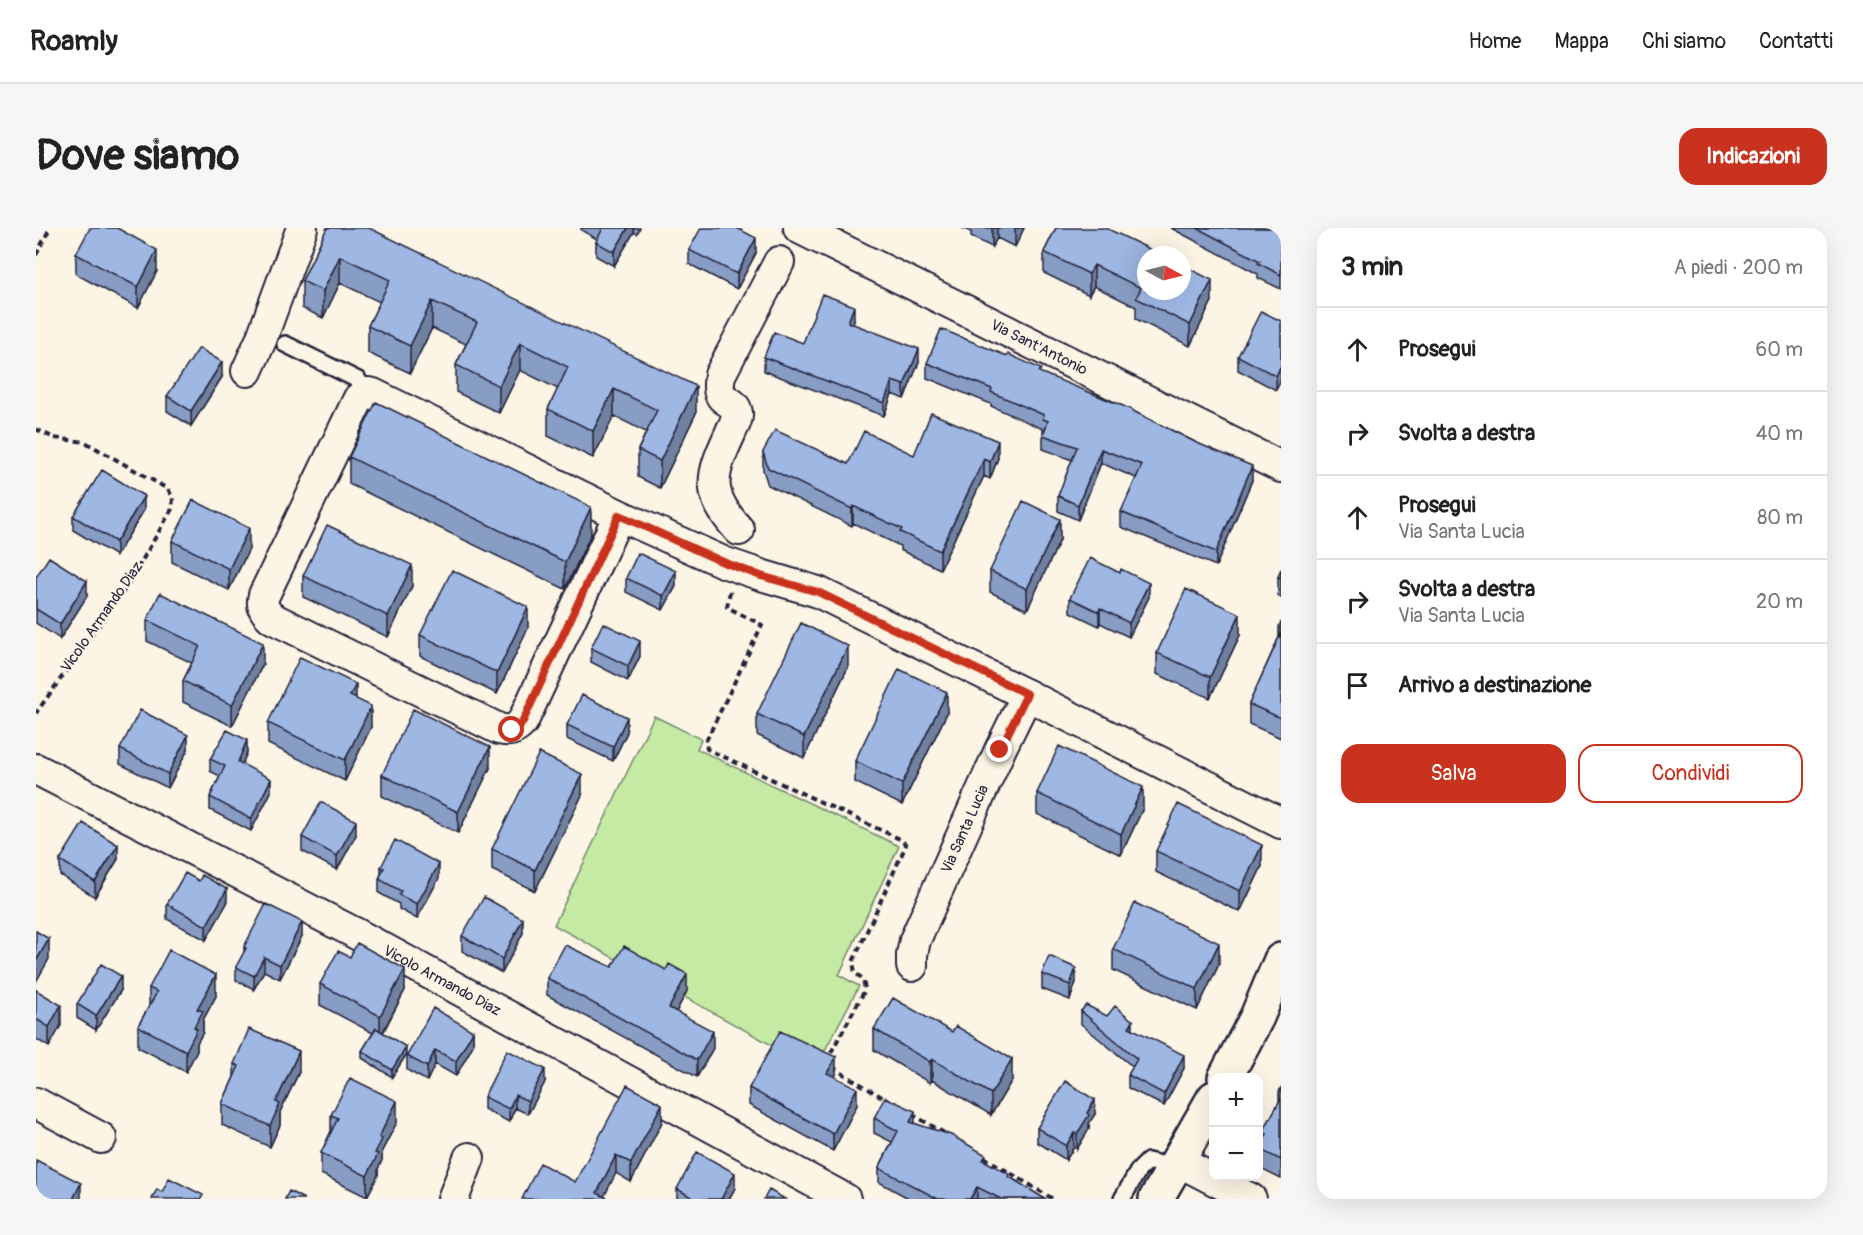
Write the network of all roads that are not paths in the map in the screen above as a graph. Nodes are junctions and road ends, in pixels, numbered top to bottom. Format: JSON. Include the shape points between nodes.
{"nodes":[{"id":1,"x":302,"y":228,"type":"edge"},
{"id":2,"x":799,"y":228,"type":"edge"},
{"id":3,"x":779,"y":261,"type":"dead end"},
{"id":4,"x":285,"y":344,"type":"dead end"},
{"id":5,"x":247,"y":371,"type":"dead end"},
{"id":6,"x":368,"y":393,"type":"junction"},
{"id":7,"x":1281,"y":467,"type":"edge"},
{"id":8,"x":619,"y":515,"type":"junction"},
{"id":9,"x":740,"y":530,"type":"dead end"},
{"id":10,"x":1027,"y":694,"type":"junction"},
{"id":11,"x":36,"y":769,"type":"edge"},
{"id":12,"x":1281,"y":824,"type":"edge"},
{"id":13,"x":1281,"y":960,"type":"edge"},
{"id":14,"x":912,"y":966,"type":"dead end"},
{"id":15,"x":1227,"y":1073,"type":"edge"},
{"id":16,"x":36,"y":1103,"type":"edge"},
{"id":17,"x":1209,"y":1107,"type":"edge"},
{"id":18,"x":102,"y":1138,"type":"dead end"},
{"id":19,"x":469,"y":1158,"type":"dead end"},
{"id":20,"x":1175,"y":1166,"type":"junction"},
{"id":21,"x":453,"y":1199,"type":"edge"},
{"id":22,"x":845,"y":1199,"type":"edge"},
{"id":23,"x":1122,"y":1199,"type":"edge"},
{"id":24,"x":1156,"y":1199,"type":"edge"},
{"id":25,"x":1251,"y":1199,"type":"edge"}],
"edges":[{"from":1,"to":5,"type":"street"},
{"from":2,"to":7,"type":"street","name":"Via Sant'Antonio"},
{"from":3,"to":9,"type":"street","via":[[720,375],[718,386],[722,399],[737,411],[715,466],[717,496],[725,514]]},
{"from":4,"to":6,"type":"lane","via":[[358,380]]},
{"from":6,"to":8,"type":"street"},
{"from":6,"to":8,"type":"street","via":[[359,398],[264,595],[263,610],[272,618],[489,724],[500,729],[519,728]]},
{"from":8,"to":10,"type":"street","via":[[723,562],[818,592]]},
{"from":10,"to":12,"type":"street"},
{"from":10,"to":14,"type":"street","name":"Via Santa Lucia","via":[[915,940]]},
{"from":11,"to":22,"type":"street","name":"Vicolo Armando Diaz","via":[[353,932]]},
{"from":13,"to":15,"type":"street"},
{"from":16,"to":18,"type":"street"},
{"from":17,"to":20,"type":"street"},
{"from":19,"to":21,"type":"street"},
{"from":20,"to":23,"type":"lane","via":[[1148,1161]]},
{"from":20,"to":24,"type":"street"},
{"from":20,"to":25,"type":"street"}]}
